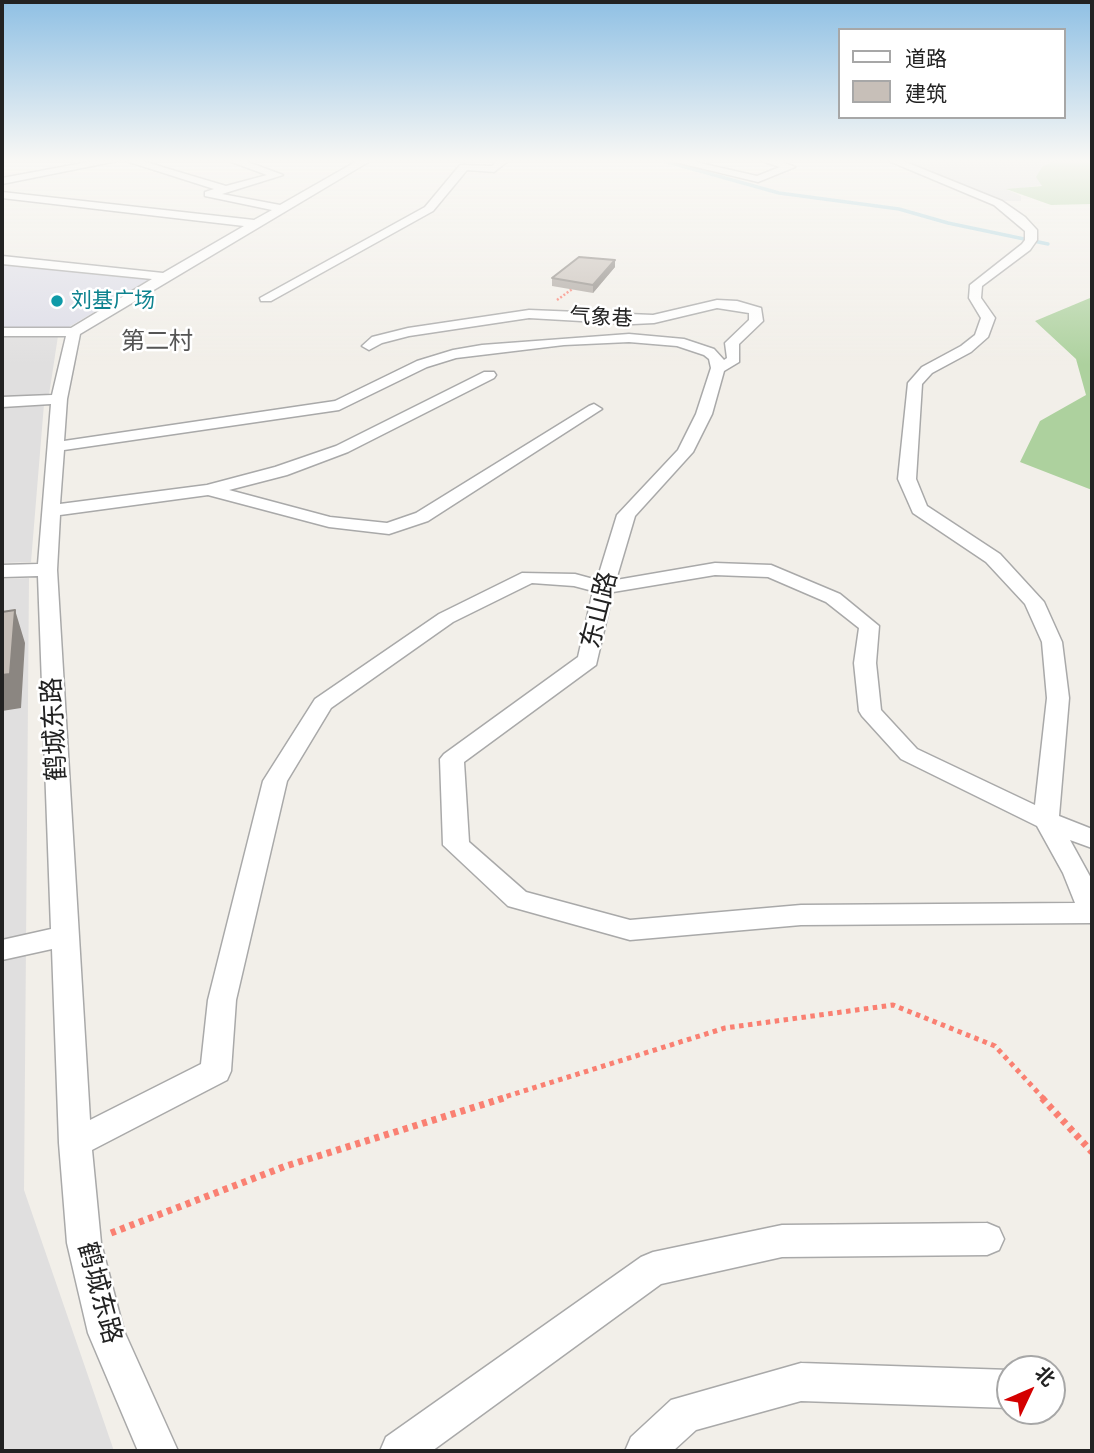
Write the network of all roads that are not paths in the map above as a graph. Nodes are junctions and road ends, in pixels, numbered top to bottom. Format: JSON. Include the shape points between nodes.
{"nodes":[{"id":1,"x":248,"y":229,"type":"edge"},
{"id":2,"x":394,"y":229,"type":"edge"},
{"id":3,"x":1030,"y":229,"type":"edge"},
{"id":4,"x":2,"y":260,"type":"edge"},
{"id":5,"x":165,"y":276,"type":"junction"},
{"id":6,"x":266,"y":298,"type":"dead end"},
{"id":7,"x":2,"y":332,"type":"edge"},
{"id":8,"x":74,"y":332,"type":"junction"},
{"id":9,"x":369,"y":346,"type":"dead end"},
{"id":10,"x":718,"y":368,"type":"junction"},
{"id":11,"x":489,"y":375,"type":"dead end"},
{"id":12,"x":59,"y":399,"type":"junction"},
{"id":13,"x":2,"y":402,"type":"edge"},
{"id":14,"x":594,"y":409,"type":"dead end"},
{"id":15,"x":54,"y":447,"type":"junction"},
{"id":16,"x":207,"y":490,"type":"junction"},
{"id":17,"x":50,"y":511,"type":"junction"},
{"id":18,"x":47,"y":570,"type":"junction"},
{"id":19,"x":2,"y":571,"type":"edge"},
{"id":20,"x":604,"y":587,"type":"junction"},
{"id":21,"x":1046,"y":820,"type":"junction"},
{"id":22,"x":1092,"y":839,"type":"edge"},
{"id":23,"x":1092,"y":912,"type":"edge"},
{"id":24,"x":66,"y":936,"type":"junction"},
{"id":25,"x":2,"y":950,"type":"edge"},
{"id":26,"x":75,"y":1143,"type":"junction"},
{"id":27,"x":987,"y":1239,"type":"dead end"},
{"id":28,"x":996,"y":1389,"type":"edge"},
{"id":29,"x":158,"y":1451,"type":"edge"},
{"id":30,"x":400,"y":1451,"type":"edge"},
{"id":31,"x":645,"y":1451,"type":"edge"}],
"edges":[{"from":1,"to":5,"type":"street"},
{"from":2,"to":6,"type":"street"},
{"from":3,"to":21,"type":"street","via":[[1030,241],[976,285],[975,298],[988,318],[981,337],[927,370],[915,383],[906,480],[919,509],[993,558],[1034,602],[1052,642],[1058,698]]},
{"from":4,"to":5,"type":"street"},
{"from":5,"to":8,"type":"street"},
{"from":7,"to":8,"type":"street"},
{"from":8,"to":12,"type":"street","name":"鹤城东路"},
{"from":9,"to":10,"type":"street","name":"气象巷","via":[[408,332],[539,314],[654,319],[717,304],[756,311],[756,321],[732,343],[734,359]]},
{"from":10,"to":15,"type":"street","via":[[709,352],[660,339],[482,349],[422,365],[340,405]]},
{"from":10,"to":20,"type":"street","name":"东山路","via":[[704,414],[685,452],[626,515]]},
{"from":11,"to":16,"type":"street","via":[[342,449]]},
{"from":12,"to":13,"type":"street"},
{"from":12,"to":15,"type":"street","name":"鹤城东路"},
{"from":14,"to":16,"type":"street","via":[[422,517],[389,529],[329,522]]},
{"from":15,"to":17,"type":"street","name":"鹤城东路"},
{"from":16,"to":17,"type":"street"},
{"from":17,"to":18,"type":"street","name":"鹤城东路"},
{"from":18,"to":19,"type":"street"},
{"from":18,"to":24,"type":"street","name":"鹤城东路"},
{"from":20,"to":21,"type":"street","via":[[715,569],[771,571],[833,598],[869,626],[865,663],[870,710],[909,754]]},
{"from":20,"to":23,"type":"street","name":"东山路","via":[[588,660],[452,759],[456,845],[517,900],[630,930],[801,915]]},
{"from":20,"to":26,"type":"street","via":[[529,577],[446,618],[323,704],[275,781],[222,1000],[216,1070]]},
{"from":21,"to":22,"type":"street"},
{"from":21,"to":23,"type":"street","name":"东山路"},
{"from":24,"to":25,"type":"street"},
{"from":24,"to":26,"type":"street","name":"鹤城东路"},
{"from":26,"to":29,"type":"street","name":"鹤城东路","via":[[84,1243],[106,1333]]},
{"from":27,"to":30,"type":"street","via":[[782,1241],[653,1269]]},
{"from":28,"to":31,"type":"street","via":[[801,1382],[685,1414]]}]}
